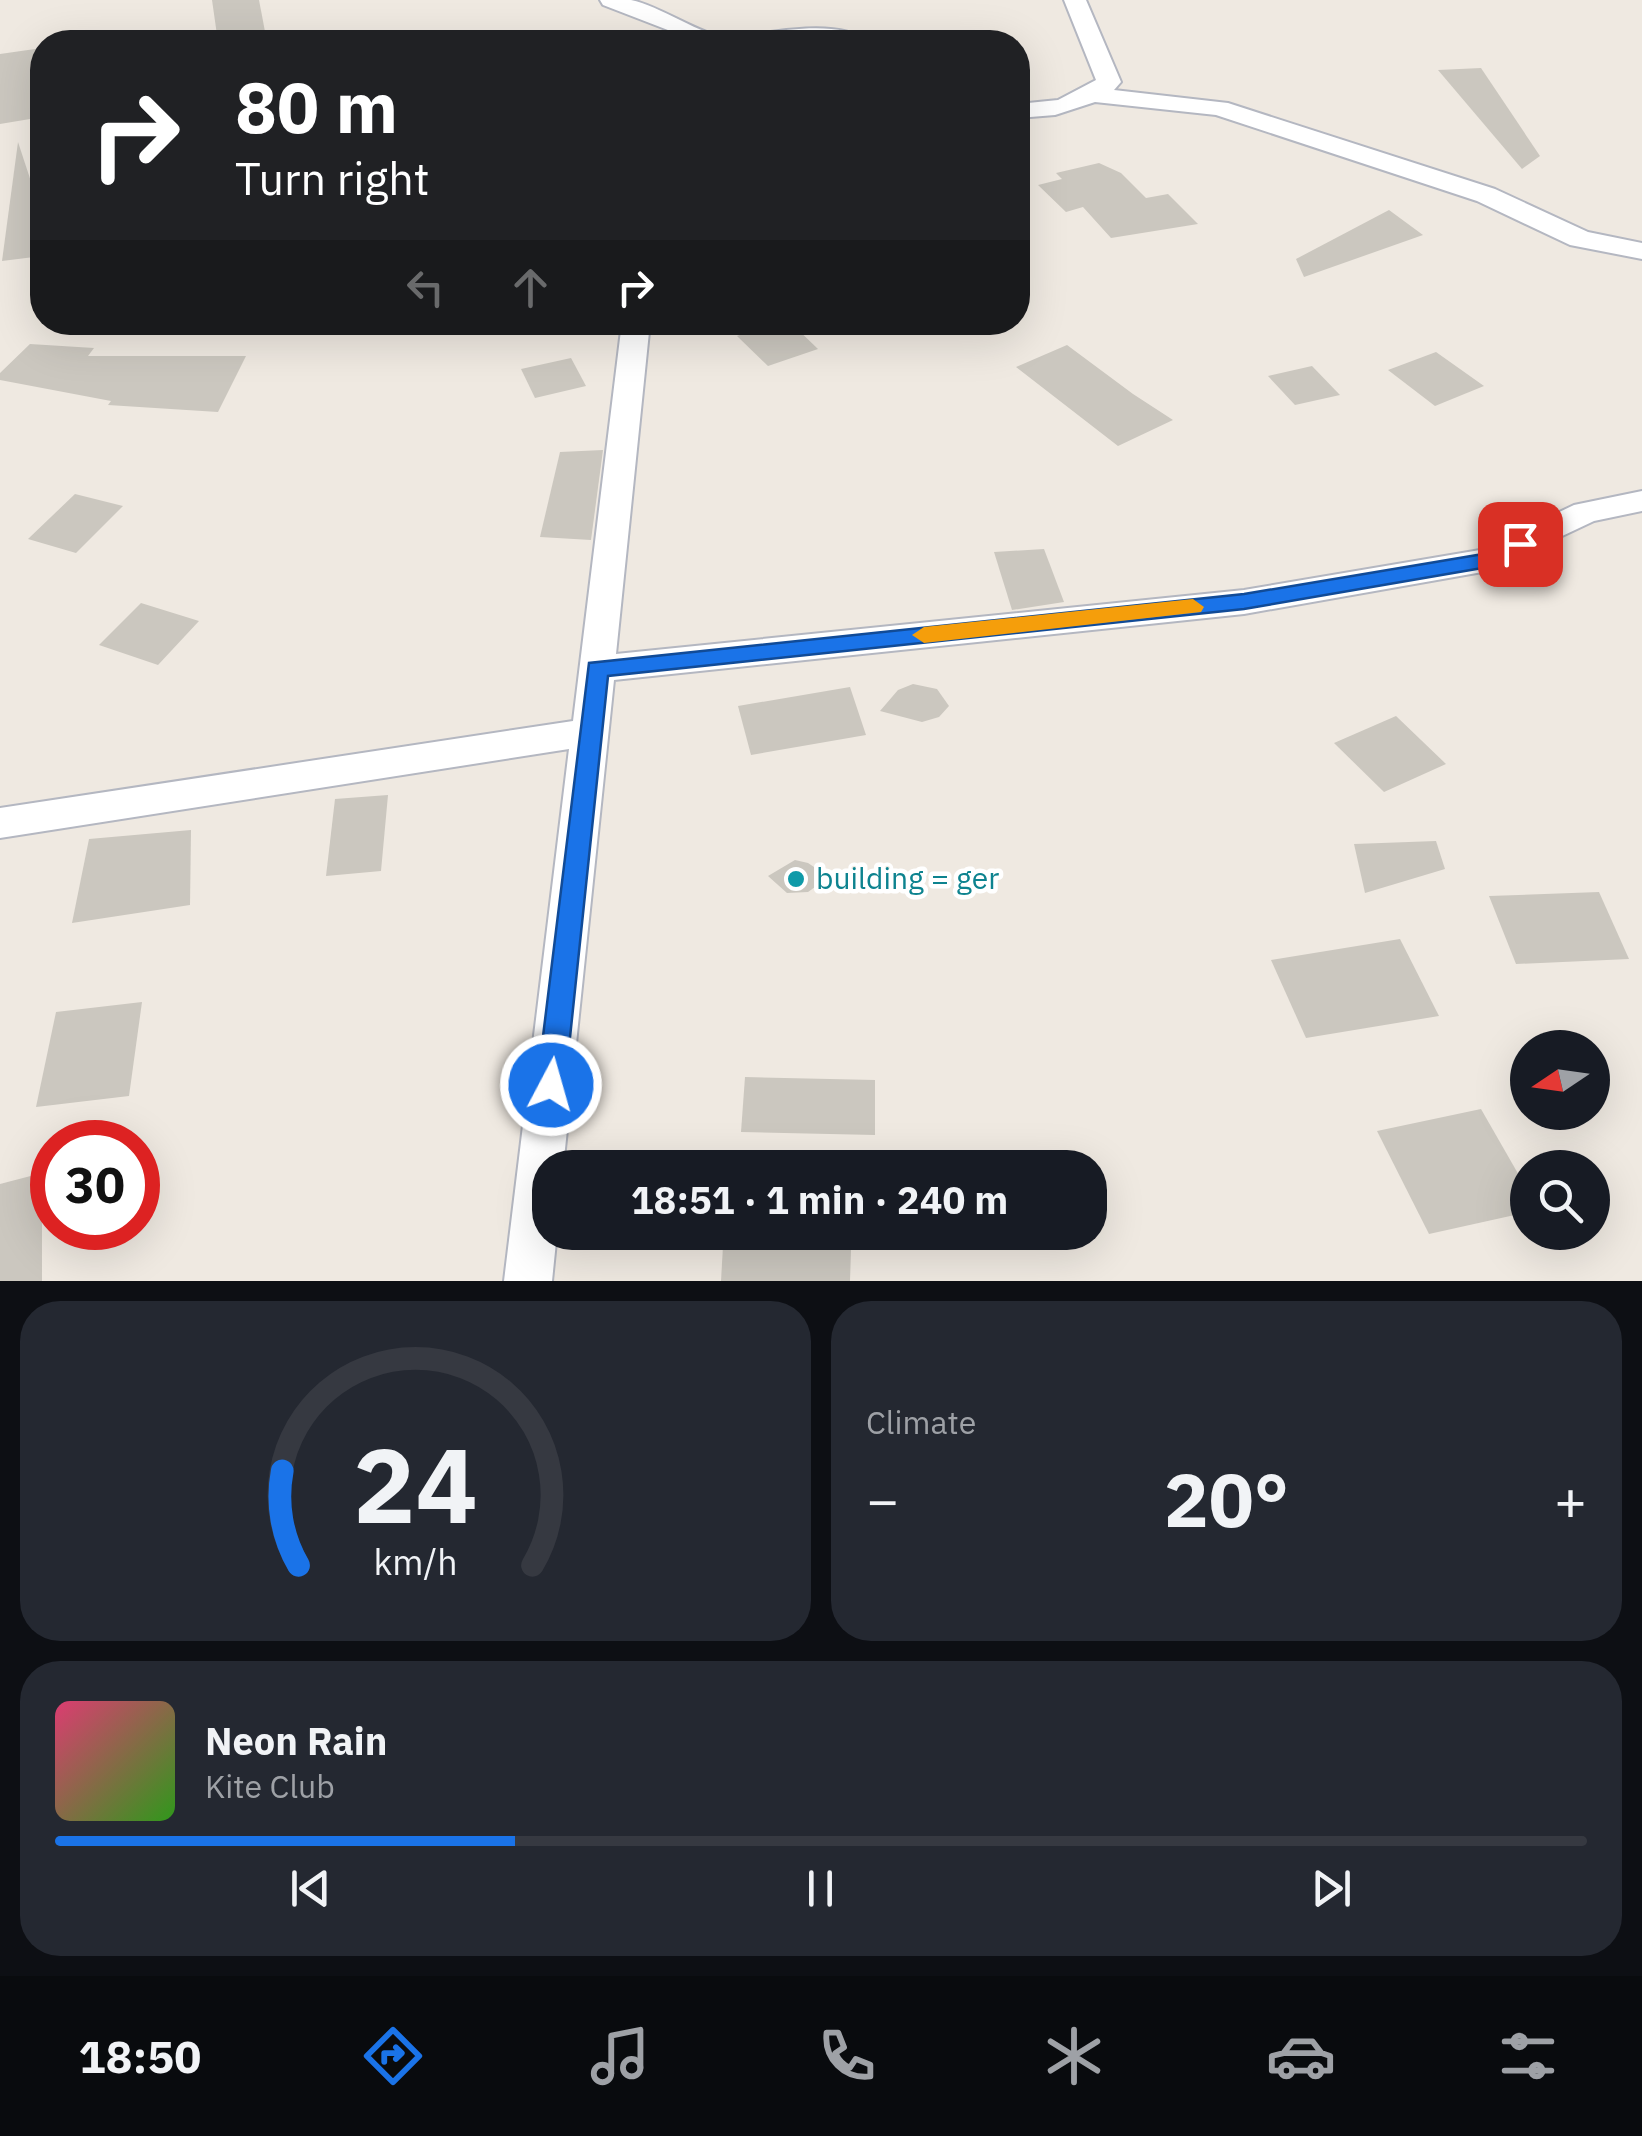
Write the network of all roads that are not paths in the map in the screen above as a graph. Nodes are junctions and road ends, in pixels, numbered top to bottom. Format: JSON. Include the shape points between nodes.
{"nodes":[{"id":1,"x":611,"y":0,"type":"edge"},
{"id":2,"x":1075,"y":0,"type":"edge"},
{"id":3,"x":688,"y":30,"type":"edge"},
{"id":4,"x":1094,"y":95,"type":"junction"},
{"id":5,"x":1030,"y":111,"type":"edge"},
{"id":6,"x":1642,"y":251,"type":"edge"},
{"id":7,"x":635,"y":335,"type":"edge"},
{"id":8,"x":1642,"y":501,"type":"edge"},
{"id":9,"x":597,"y":669,"type":"junction"},
{"id":10,"x":590,"y":732,"type":"junction"},
{"id":11,"x":0,"y":823,"type":"edge"},
{"id":12,"x":528,"y":1281,"type":"edge"}],
"edges":[{"from":1,"to":3,"type":"street"},
{"from":2,"to":4,"type":"street","via":[[1110,82]]},
{"from":4,"to":5,"type":"street"},
{"from":4,"to":6,"type":"street","via":[[1218,108],[1486,195],[1580,239]]},
{"from":7,"to":9,"type":"street"},
{"from":8,"to":9,"type":"street","via":[[1585,512],[1488,560],[1244,602]]},
{"from":9,"to":10,"type":"street"},
{"from":10,"to":11,"type":"street"},
{"from":10,"to":12,"type":"street"}]}
